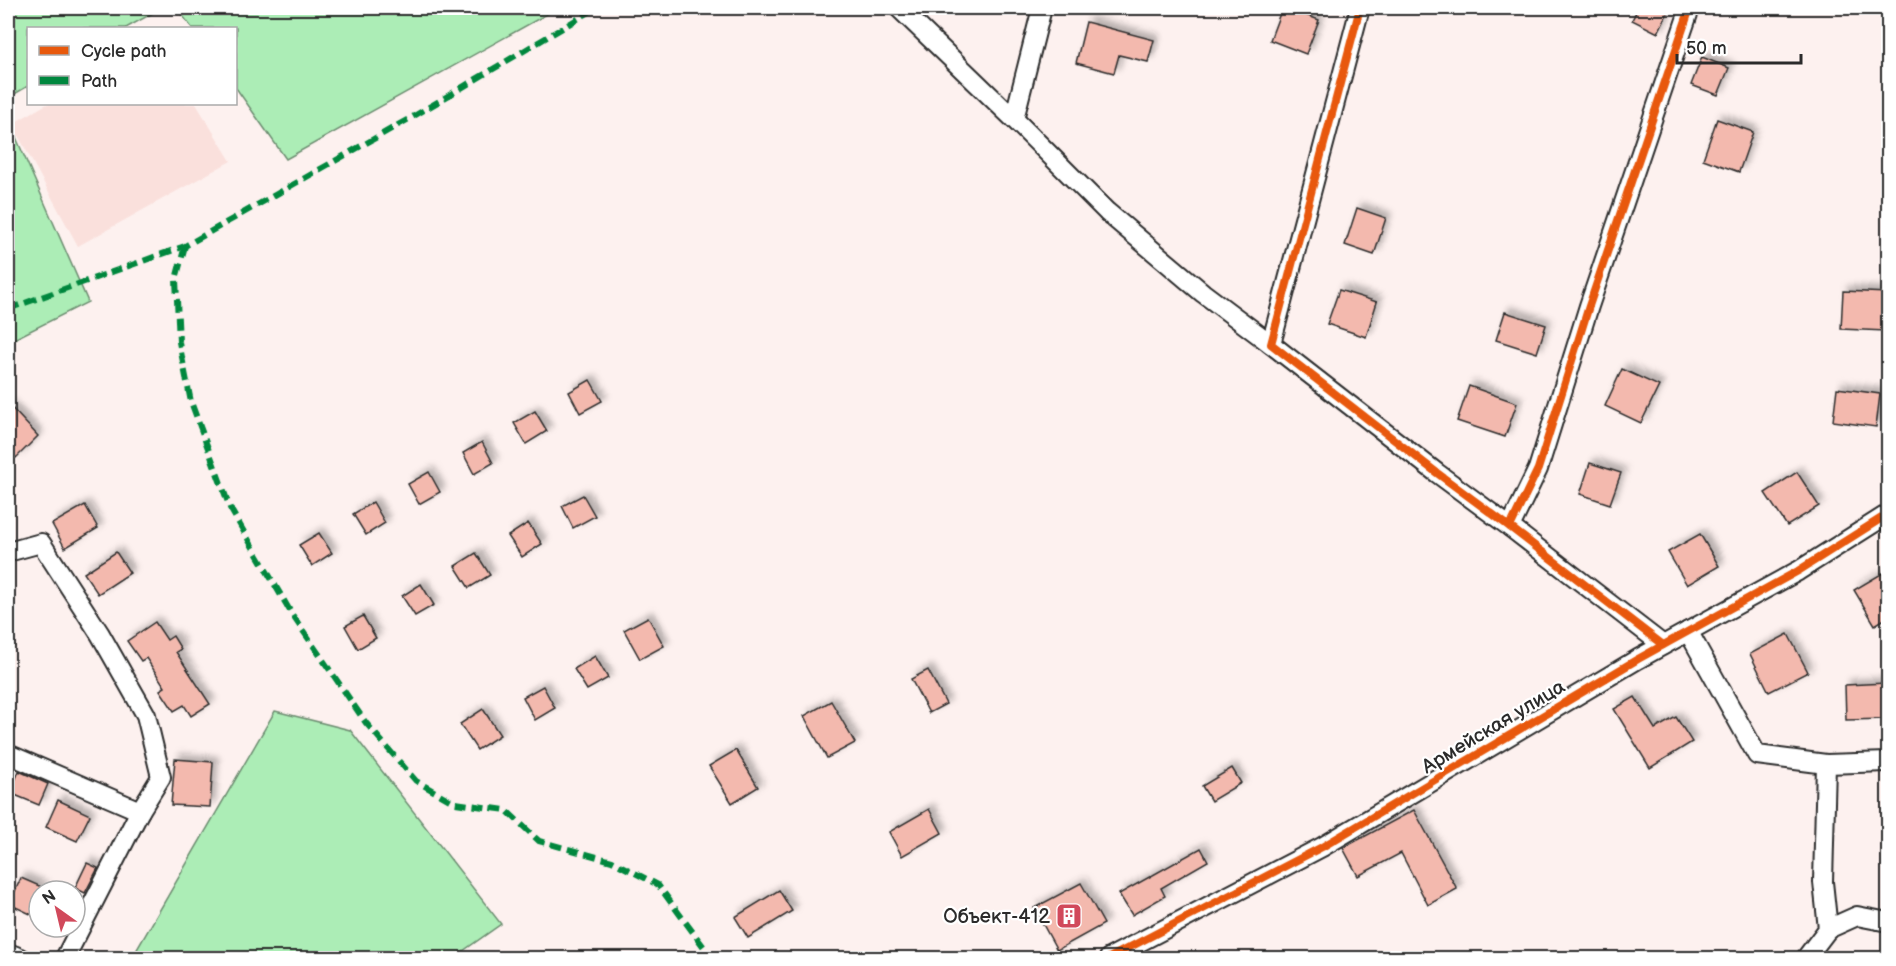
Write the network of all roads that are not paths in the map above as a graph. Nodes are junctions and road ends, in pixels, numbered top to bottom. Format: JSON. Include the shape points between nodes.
{"nodes":[{"id":1,"x":899,"y":8,"type":"edge"},
{"id":2,"x":1042,"y":8,"type":"edge"},
{"id":3,"x":1360,"y":8,"type":"edge"},
{"id":4,"x":1690,"y":8,"type":"edge"},
{"id":5,"x":1014,"y":118,"type":"junction"},
{"id":6,"x":1271,"y":345,"type":"junction"},
{"id":7,"x":1888,"y":514,"type":"edge"},
{"id":8,"x":1510,"y":527,"type":"junction"},
{"id":9,"x":8,"y":552,"type":"edge"},
{"id":10,"x":1688,"y":631,"type":"junction"},
{"id":11,"x":1663,"y":645,"type":"junction"},
{"id":12,"x":8,"y":754,"type":"edge"},
{"id":13,"x":1888,"y":762,"type":"edge"},
{"id":14,"x":1826,"y":764,"type":"junction"},
{"id":15,"x":140,"y":811,"type":"junction"},
{"id":16,"x":1888,"y":922,"type":"edge"},
{"id":17,"x":1828,"y":929,"type":"junction"},
{"id":18,"x":8,"y":953,"type":"edge"},
{"id":19,"x":21,"y":958,"type":"edge"},
{"id":20,"x":65,"y":958,"type":"edge"},
{"id":21,"x":1109,"y":958,"type":"edge"},
{"id":22,"x":1806,"y":958,"type":"edge"}],
"edges":[{"from":1,"to":5,"type":"street"},
{"from":2,"to":5,"type":"street"},
{"from":3,"to":6,"type":"street"},
{"from":4,"to":8,"type":"street","via":[[1538,469]]},
{"from":5,"to":6,"type":"street","via":[[1107,212]]},
{"from":6,"to":8,"type":"street"},
{"from":7,"to":10,"type":"street","name":"Армейская улица","via":[[1798,571]]},
{"from":8,"to":11,"type":"street"},
{"from":9,"to":15,"type":"street","via":[[41,543],[146,715],[161,777]]},
{"from":10,"to":11,"type":"street","name":"Армейская улица"},
{"from":10,"to":14,"type":"street","via":[[1757,755]]},
{"from":11,"to":21,"type":"street","name":"Армейская улица","via":[[1322,848]]},
{"from":12,"to":15,"type":"street"},
{"from":13,"to":14,"type":"street"},
{"from":14,"to":17,"type":"street","via":[[1823,882]]},
{"from":15,"to":20,"type":"street"},
{"from":16,"to":17,"type":"street","via":[[1857,916]]},
{"from":17,"to":22,"type":"street"},
{"from":18,"to":19,"type":"street"}]}
